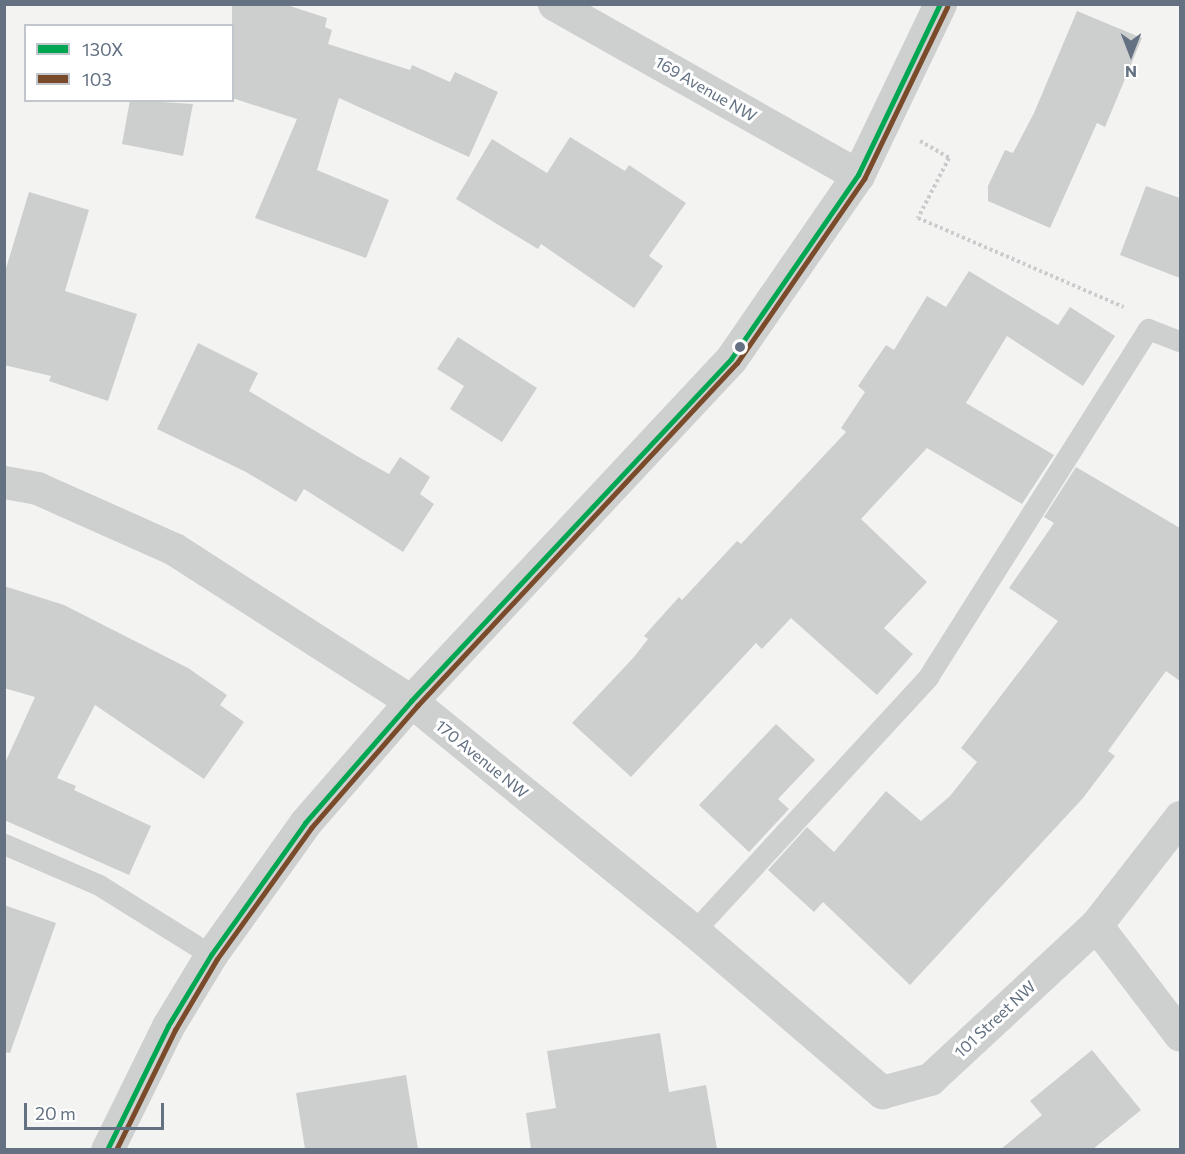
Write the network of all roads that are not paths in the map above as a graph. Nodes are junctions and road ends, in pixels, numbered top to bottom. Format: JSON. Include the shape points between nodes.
{"nodes":[{"id":1,"x":554,"y":4,"type":"edge"},
{"id":2,"x":940,"y":4,"type":"edge"},
{"id":3,"x":858,"y":176,"type":"junction"},
{"id":4,"x":1180,"y":341,"type":"edge"},
{"id":5,"x":4,"y":482,"type":"edge"},
{"id":6,"x":411,"y":701,"type":"junction"},
{"id":7,"x":1180,"y":818,"type":"edge"},
{"id":8,"x":4,"y":844,"type":"edge"},
{"id":9,"x":1096,"y":925,"type":"junction"},
{"id":10,"x":694,"y":931,"type":"junction"},
{"id":11,"x":211,"y":955,"type":"junction"},
{"id":12,"x":1180,"y":1035,"type":"edge"},
{"id":13,"x":882,"y":1092,"type":"joint"},
{"id":14,"x":107,"y":1149,"type":"edge"}],
"edges":[{"from":1,"to":3,"type":"street","name":"169 Avenue NW"},
{"from":2,"to":3,"type":"street"},
{"from":3,"to":6,"type":"street","via":[[731,359]]},
{"from":4,"to":10,"type":"lane","via":[[1148,329],[928,677]]},
{"from":5,"to":6,"type":"street","name":"170 Avenue NW","via":[[37,488],[174,549]]},
{"from":6,"to":10,"type":"street","name":"170 Avenue NW"},
{"from":6,"to":11,"type":"street","via":[[305,823]]},
{"from":7,"to":9,"type":"street","name":"101 Street NW"},
{"from":8,"to":11,"type":"lane","via":[[99,885]]},
{"from":9,"to":12,"type":"street"},
{"from":9,"to":13,"type":"street","name":"101 Street NW","via":[[930,1079]]},
{"from":10,"to":13,"type":"street","name":"170 Avenue NW"},
{"from":11,"to":14,"type":"street","via":[[168,1026]]}]}
